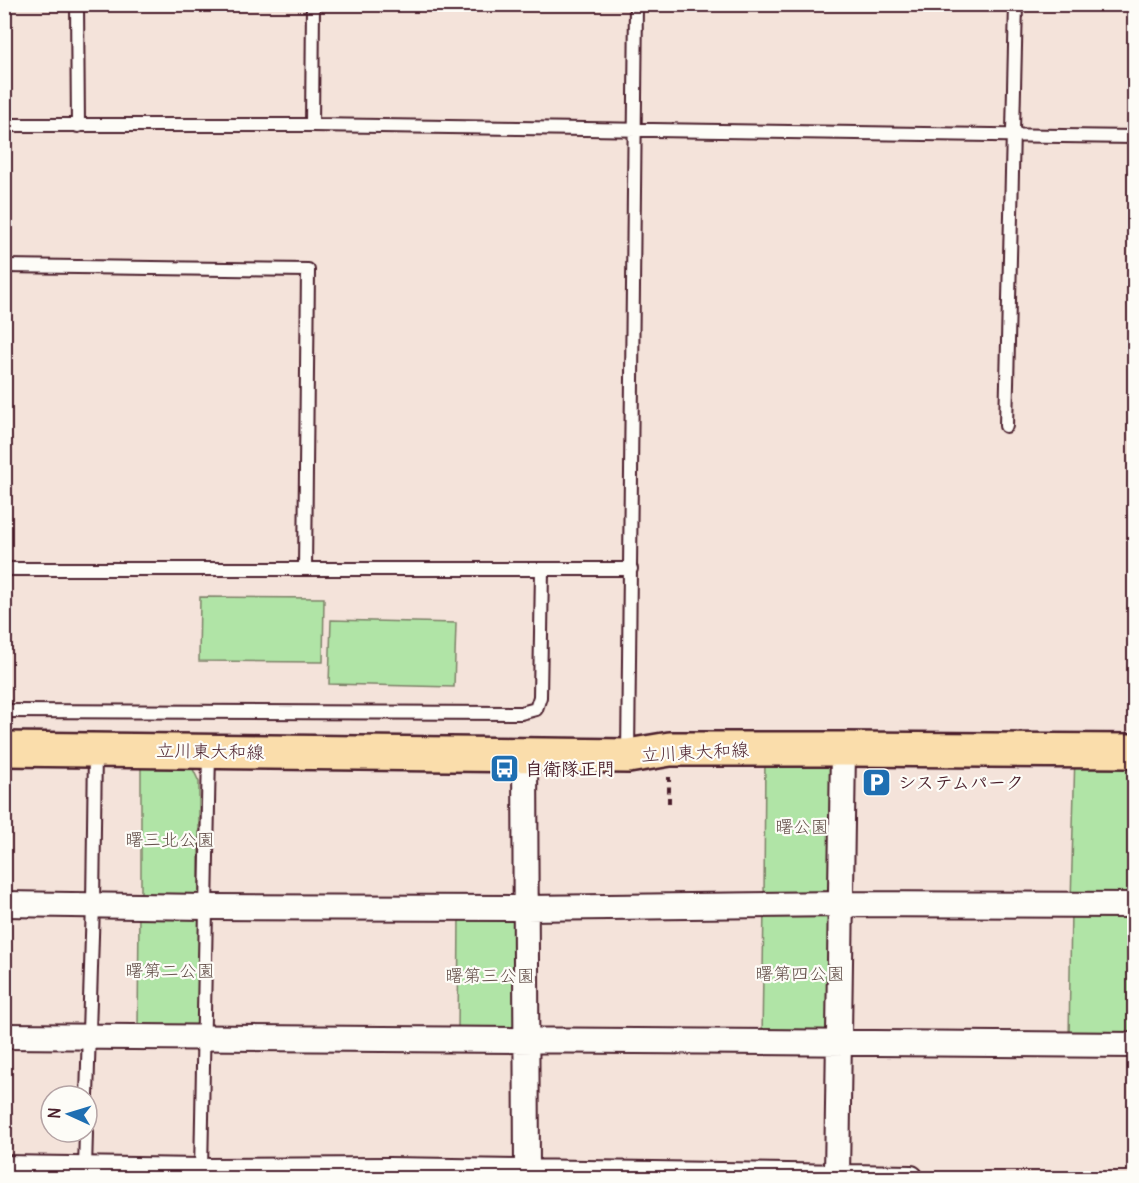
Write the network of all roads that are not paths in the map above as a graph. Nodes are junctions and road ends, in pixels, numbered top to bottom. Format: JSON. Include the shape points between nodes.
{"nodes":[{"id":1,"x":77,"y":4,"type":"edge"},
{"id":2,"x":313,"y":4,"type":"edge"},
{"id":3,"x":636,"y":4,"type":"edge"},
{"id":4,"x":1016,"y":4,"type":"edge"},
{"id":5,"x":312,"y":124,"type":"junction"},
{"id":6,"x":4,"y":125,"type":"edge"},
{"id":7,"x":78,"y":126,"type":"junction"},
{"id":8,"x":636,"y":129,"type":"junction"},
{"id":9,"x":1013,"y":135,"type":"junction"},
{"id":10,"x":1134,"y":137,"type":"edge"},
{"id":11,"x":4,"y":266,"type":"edge"},
{"id":12,"x":1006,"y":426,"type":"dead end"},
{"id":13,"x":4,"y":569,"type":"edge"},
{"id":14,"x":305,"y":569,"type":"junction"},
{"id":15,"x":542,"y":569,"type":"junction"},
{"id":16,"x":630,"y":569,"type":"junction"},
{"id":17,"x":4,"y":711,"type":"edge"},
{"id":18,"x":843,"y":748,"type":"junction"},
{"id":19,"x":4,"y":749,"type":"edge"},
{"id":20,"x":94,"y":749,"type":"junction"},
{"id":21,"x":209,"y":751,"type":"junction"},
{"id":22,"x":1134,"y":752,"type":"edge"},
{"id":23,"x":525,"y":754,"type":"junction"},
{"id":24,"x":628,"y":756,"type":"junction"},
{"id":25,"x":4,"y":904,"type":"edge"},
{"id":26,"x":93,"y":904,"type":"junction"},
{"id":27,"x":841,"y":904,"type":"junction"},
{"id":28,"x":1134,"y":905,"type":"edge"},
{"id":29,"x":206,"y":907,"type":"junction"},
{"id":30,"x":526,"y":908,"type":"junction"},
{"id":31,"x":4,"y":1036,"type":"edge"},
{"id":32,"x":89,"y":1036,"type":"junction"},
{"id":33,"x":204,"y":1037,"type":"junction"},
{"id":34,"x":527,"y":1040,"type":"junction"},
{"id":35,"x":839,"y":1042,"type":"junction"},
{"id":36,"x":1134,"y":1045,"type":"edge"},
{"id":37,"x":87,"y":1084,"type":"edge"},
{"id":38,"x":86,"y":1144,"type":"edge"},
{"id":39,"x":4,"y":1168,"type":"edge"},
{"id":40,"x":85,"y":1169,"type":"junction"},
{"id":41,"x":201,"y":1171,"type":"junction"},
{"id":42,"x":527,"y":1172,"type":"junction"},
{"id":43,"x":392,"y":1174,"type":"edge"},
{"id":44,"x":684,"y":1177,"type":"edge"},
{"id":45,"x":849,"y":1178,"type":"edge"},
{"id":46,"x":911,"y":1179,"type":"edge"}],
"edges":[{"from":1,"to":7,"type":"lane"},
{"from":2,"to":5,"type":"lane"},
{"from":3,"to":8,"type":"lane"},
{"from":4,"to":9,"type":"lane"},
{"from":5,"to":7,"type":"lane"},
{"from":5,"to":8,"type":"lane"},
{"from":6,"to":7,"type":"lane"},
{"from":8,"to":9,"type":"lane"},
{"from":8,"to":16,"type":"lane"},
{"from":9,"to":10,"type":"lane"},
{"from":9,"to":12,"type":"lane"},
{"from":11,"to":14,"type":"lane","via":[[309,270]]},
{"from":13,"to":14,"type":"lane"},
{"from":14,"to":15,"type":"lane"},
{"from":15,"to":16,"type":"lane"},
{"from":15,"to":17,"type":"lane","via":[[540,697],[536,709],[521,713]]},
{"from":16,"to":24,"type":"lane"},
{"from":18,"to":22,"type":"main road","name":"立川東大和線"},
{"from":18,"to":24,"type":"main road","name":"立川東大和線","via":[[670,749]]},
{"from":18,"to":27,"type":"street"},
{"from":19,"to":20,"type":"main road","name":"立川東大和線"},
{"from":20,"to":21,"type":"main road","name":"立川東大和線"},
{"from":20,"to":26,"type":"lane"},
{"from":21,"to":23,"type":"main road","name":"立川東大和線"},
{"from":21,"to":29,"type":"lane"},
{"from":23,"to":24,"type":"main road","name":"立川東大和線"},
{"from":23,"to":30,"type":"street"},
{"from":25,"to":26,"type":"street"},
{"from":26,"to":29,"type":"street"},
{"from":26,"to":32,"type":"lane"},
{"from":27,"to":28,"type":"street"},
{"from":27,"to":30,"type":"street"},
{"from":27,"to":35,"type":"street"},
{"from":29,"to":30,"type":"street"},
{"from":29,"to":33,"type":"lane"},
{"from":30,"to":34,"type":"street"},
{"from":31,"to":32,"type":"street"},
{"from":32,"to":33,"type":"street"},
{"from":32,"to":37,"type":"lane"},
{"from":33,"to":34,"type":"street"},
{"from":33,"to":41,"type":"lane"},
{"from":34,"to":35,"type":"street"},
{"from":34,"to":42,"type":"street"},
{"from":35,"to":36,"type":"street"},
{"from":35,"to":45,"type":"street"},
{"from":38,"to":40,"type":"lane"},
{"from":39,"to":40,"type":"street"},
{"from":40,"to":41,"type":"street"},
{"from":41,"to":43,"type":"street"},
{"from":42,"to":43,"type":"street"},
{"from":42,"to":44,"type":"street"},
{"from":44,"to":45,"type":"street"},
{"from":45,"to":46,"type":"street"}]}
